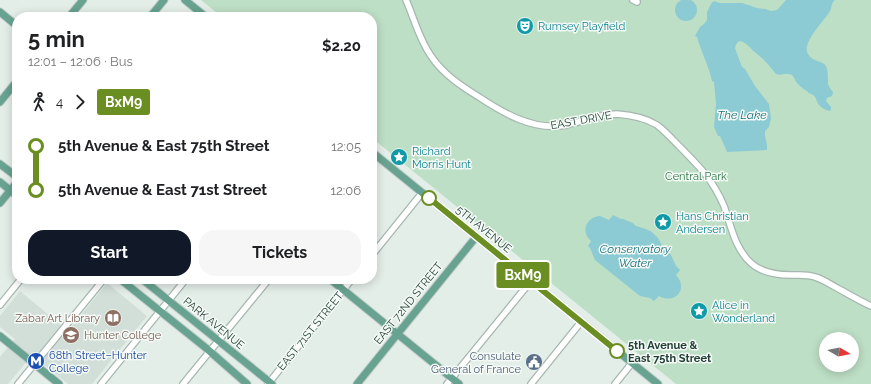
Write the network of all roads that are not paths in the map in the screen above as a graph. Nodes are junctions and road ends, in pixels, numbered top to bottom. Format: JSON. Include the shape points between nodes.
{"nodes":[{"id":1,"x":83,"y":0,"type":"edge"},
{"id":2,"x":164,"y":0,"type":"edge"},
{"id":3,"x":185,"y":0,"type":"edge"},
{"id":4,"x":406,"y":0,"type":"edge"},
{"id":5,"x":0,"y":12,"type":"edge"},
{"id":6,"x":73,"y":12,"type":"edge"},
{"id":7,"x":154,"y":12,"type":"edge"},
{"id":8,"x":200,"y":12,"type":"edge"},
{"id":9,"x":12,"y":22,"type":"edge"},
{"id":10,"x":12,"y":87,"type":"edge"},
{"id":11,"x":0,"y":102,"type":"edge"},
{"id":12,"x":377,"y":156,"type":"edge"},
{"id":13,"x":0,"y":164,"type":"edge"},
{"id":14,"x":12,"y":174,"type":"edge"},
{"id":15,"x":0,"y":182,"type":"edge"},
{"id":16,"x":12,"y":188,"type":"edge"},
{"id":17,"x":10,"y":190,"type":"junction"},
{"id":18,"x":422,"y":193,"type":"junction"},
{"id":19,"x":0,"y":203,"type":"edge"},
{"id":20,"x":476,"y":237,"type":"junction"},
{"id":21,"x":377,"y":249,"type":"edge"},
{"id":22,"x":531,"y":281,"type":"junction"},
{"id":23,"x":17,"y":284,"type":"edge"},
{"id":24,"x":100,"y":284,"type":"edge"},
{"id":25,"x":126,"y":284,"type":"edge"},
{"id":26,"x":148,"y":284,"type":"edge"},
{"id":27,"x":182,"y":284,"type":"edge"},
{"id":28,"x":265,"y":284,"type":"edge"},
{"id":29,"x":336,"y":284,"type":"edge"},
{"id":30,"x":348,"y":284,"type":"edge"},
{"id":31,"x":343,"y":290,"type":"junction"},
{"id":32,"x":169,"y":300,"type":"junction"},
{"id":33,"x":0,"y":305,"type":"edge"},
{"id":34,"x":871,"y":306,"type":"edge"},
{"id":35,"x":160,"y":311,"type":"junction"},
{"id":36,"x":581,"y":322,"type":"junction"},
{"id":37,"x":398,"y":334,"type":"junction"},
{"id":38,"x":0,"y":336,"type":"edge"},
{"id":39,"x":219,"y":341,"type":"junction"},
{"id":40,"x":210,"y":352,"type":"junction"},
{"id":41,"x":632,"y":363,"type":"junction"},
{"id":42,"x":35,"y":364,"type":"junction"},
{"id":43,"x":452,"y":378,"type":"junction"},
{"id":44,"x":270,"y":383,"type":"edge"},
{"id":45,"x":18,"y":384,"type":"edge"},
{"id":46,"x":59,"y":384,"type":"edge"},
{"id":47,"x":101,"y":384,"type":"edge"},
{"id":48,"x":183,"y":384,"type":"edge"},
{"id":49,"x":247,"y":384,"type":"edge"},
{"id":50,"x":357,"y":384,"type":"edge"},
{"id":51,"x":447,"y":384,"type":"edge"},
{"id":52,"x":459,"y":384,"type":"edge"},
{"id":53,"x":531,"y":384,"type":"edge"},
{"id":54,"x":615,"y":384,"type":"edge"},
{"id":55,"x":658,"y":384,"type":"edge"}],
"edges":[{"from":1,"to":6,"type":"main road"},
{"from":2,"to":7,"type":"main road"},
{"from":3,"to":8,"type":"main road"},
{"from":4,"to":34,"type":"street","name":"EAST DRIVE","via":[[424,45],[439,66],[458,84],[498,110],[528,123],[554,127],[620,114],[646,120],[658,126],[703,171],[723,205],[738,246],[751,263],[775,274],[816,277]]},
{"from":5,"to":9,"type":"main road"},
{"from":10,"to":11,"type":"main road"},
{"from":12,"to":18,"type":"main road","name":"5TH AVENUE"},
{"from":13,"to":14,"type":"main road"},
{"from":15,"to":17,"type":"main road"},
{"from":16,"to":17,"type":"main road"},
{"from":17,"to":19,"type":"main road"},
{"from":18,"to":20,"type":"main road","name":"5TH AVENUE"},
{"from":18,"to":21,"type":"street"},
{"from":20,"to":22,"type":"main road","name":"5TH AVENUE"},
{"from":20,"to":37,"type":"main road","name":"EAST 72ND STREET"},
{"from":22,"to":36,"type":"main road","name":"5TH AVENUE"},
{"from":22,"to":43,"type":"street"},
{"from":23,"to":33,"type":"street"},
{"from":24,"to":42,"type":"street"},
{"from":25,"to":35,"type":"main road"},
{"from":26,"to":32,"type":"main road","name":"PARK AVENUE"},
{"from":27,"to":32,"type":"street"},
{"from":28,"to":39,"type":"street"},
{"from":29,"to":31,"type":"main road"},
{"from":30,"to":31,"type":"street","name":"EAST 71ST STREET"},
{"from":31,"to":37,"type":"main road"},
{"from":31,"to":44,"type":"street","name":"EAST 71ST STREET"},
{"from":32,"to":35,"type":"street"},
{"from":32,"to":39,"type":"main road","name":"PARK AVENUE"},
{"from":35,"to":40,"type":"main road"},
{"from":35,"to":47,"type":"street"},
{"from":36,"to":41,"type":"main road","name":"5TH AVENUE"},
{"from":36,"to":53,"type":"street"},
{"from":37,"to":43,"type":"main road"},
{"from":37,"to":50,"type":"main road","name":"EAST 72ND STREET"},
{"from":38,"to":42,"type":"main road"},
{"from":39,"to":40,"type":"street"},
{"from":39,"to":44,"type":"main road","name":"PARK AVENUE"},
{"from":40,"to":48,"type":"street"},
{"from":40,"to":49,"type":"main road"},
{"from":41,"to":54,"type":"street"},
{"from":41,"to":55,"type":"main road","name":"5TH AVENUE"},
{"from":42,"to":45,"type":"street"},
{"from":42,"to":46,"type":"main road"},
{"from":43,"to":51,"type":"street"},
{"from":43,"to":52,"type":"main road"}]}
